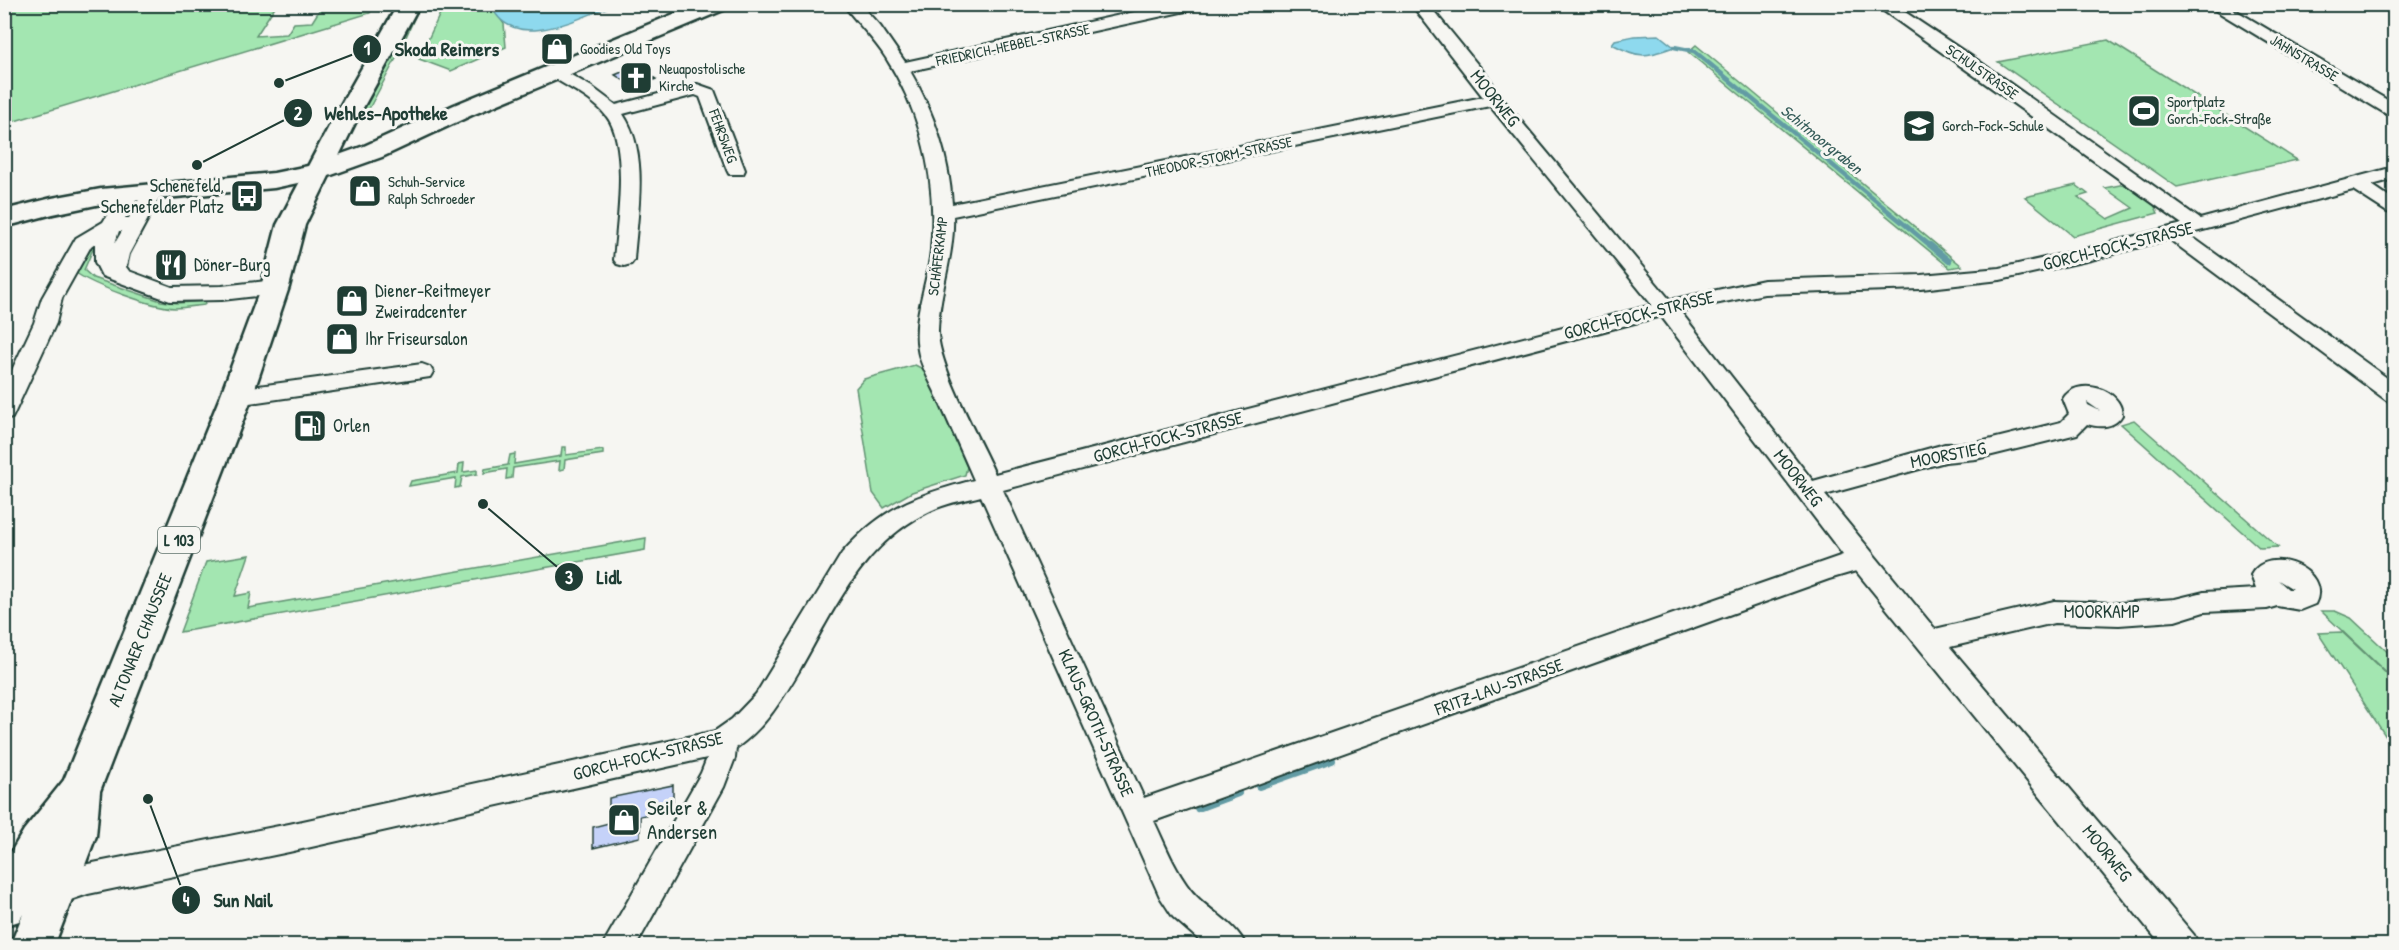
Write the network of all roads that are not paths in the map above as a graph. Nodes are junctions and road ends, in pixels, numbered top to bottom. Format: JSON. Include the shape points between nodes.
{"nodes":[{"id":1,"x":409,"y":4,"type":"edge"},
{"id":2,"x":432,"y":4,"type":"edge"},
{"id":3,"x":718,"y":4,"type":"edge"},
{"id":4,"x":851,"y":4,"type":"edge"},
{"id":5,"x":1194,"y":4,"type":"edge"},
{"id":6,"x":1419,"y":4,"type":"edge"},
{"id":7,"x":1882,"y":4,"type":"edge"},
{"id":8,"x":2213,"y":4,"type":"edge"},
{"id":9,"x":902,"y":68,"type":"junction"},
{"id":10,"x":557,"y":72,"type":"junction"},
{"id":11,"x":386,"y":92,"type":"dead end"},
{"id":12,"x":1494,"y":100,"type":"junction"},
{"id":13,"x":613,"y":111,"type":"junction"},
{"id":14,"x":2394,"y":111,"type":"edge"},
{"id":15,"x":343,"y":152,"type":"junction"},
{"id":16,"x":735,"y":170,"type":"dead end"},
{"id":17,"x":2394,"y":173,"type":"edge"},
{"id":18,"x":275,"y":182,"type":"junction"},
{"id":19,"x":2356,"y":183,"type":"junction"},
{"id":20,"x":202,"y":186,"type":"junction"},
{"id":21,"x":141,"y":192,"type":"junction"},
{"id":22,"x":305,"y":197,"type":"junction"},
{"id":23,"x":2394,"y":208,"type":"edge"},
{"id":24,"x":944,"y":212,"type":"junction"},
{"id":25,"x":4,"y":219,"type":"edge"},
{"id":26,"x":137,"y":222,"type":"junction"},
{"id":27,"x":113,"y":225,"type":"junction"},
{"id":28,"x":2198,"y":226,"type":"junction"},
{"id":29,"x":2173,"y":233,"type":"junction"},
{"id":30,"x":624,"y":260,"type":"dead end"},
{"id":31,"x":130,"y":280,"type":"junction"},
{"id":32,"x":275,"y":287,"type":"junction"},
{"id":33,"x":1665,"y":307,"type":"junction"},
{"id":34,"x":929,"y":353,"type":"joint"},
{"id":35,"x":422,"y":372,"type":"dead end"},
{"id":36,"x":2394,"y":394,"type":"edge"},
{"id":37,"x":236,"y":397,"type":"junction"},
{"id":38,"x":4,"y":412,"type":"edge"},
{"id":39,"x":2084,"y":414,"type":"dead end"},
{"id":40,"x":987,"y":483,"type":"junction"},
{"id":41,"x":1808,"y":491,"type":"junction"},
{"id":42,"x":1861,"y":560,"type":"junction"},
{"id":43,"x":2276,"y":593,"type":"dead end"},
{"id":44,"x":1929,"y":642,"type":"junction"},
{"id":45,"x":722,"y":742,"type":"junction"},
{"id":46,"x":80,"y":791,"type":"junction"},
{"id":47,"x":1137,"y":814,"type":"junction"},
{"id":48,"x":53,"y":891,"type":"junction"},
{"id":49,"x":4,"y":906,"type":"edge"},
{"id":50,"x":1213,"y":940,"type":"edge"},
{"id":51,"x":32,"y":945,"type":"edge"},
{"id":52,"x":618,"y":945,"type":"edge"},
{"id":53,"x":2183,"y":945,"type":"edge"}],
"edges":[{"from":1,"to":15,"type":"main road","name":"ALTONAER CHAUSSEE","number":"L 103"},
{"from":2,"to":11,"type":"main road"},
{"from":3,"to":10,"type":"main road"},
{"from":4,"to":9,"type":"street","name":"SCHÄFERKAMP"},
{"from":5,"to":9,"type":"street","name":"FRIEDRICH-HEBBEL-STRASSE"},
{"from":6,"to":12,"type":"street","name":"MOORWEG"},
{"from":7,"to":28,"type":"street","name":"SCHULSTRASSE"},
{"from":8,"to":14,"type":"street","name":"JAHNSTRASSE"},
{"from":9,"to":24,"type":"street","name":"SCHÄFERKAMP","via":[[929,129],[941,178]]},
{"from":10,"to":13,"type":"street"},
{"from":10,"to":15,"type":"main road"},
{"from":12,"to":24,"type":"street","name":"THEODOR-STORM-STRASSE"},
{"from":12,"to":33,"type":"street","name":"MOORWEG"},
{"from":13,"to":16,"type":"street","name":"FEHRSWEG","via":[[697,89],[708,94]]},
{"from":13,"to":30,"type":"street","via":[[623,127],[628,147]]},
{"from":15,"to":18,"type":"main road"},
{"from":15,"to":20,"type":"main road"},
{"from":15,"to":22,"type":"main road","name":"ALTONAER CHAUSSEE","number":"L 103"},
{"from":15,"to":32,"type":"main road","name":"ALTONAER CHAUSSEE","number":"L 103","via":[[309,236]]},
{"from":17,"to":19,"type":"street","name":"GORCH-FOCK-STRASSE"},
{"from":18,"to":20,"type":"main road"},
{"from":18,"to":22,"type":"main road"},
{"from":19,"to":23,"type":"street"},
{"from":19,"to":28,"type":"street","name":"GORCH-FOCK-STRASSE"},
{"from":20,"to":21,"type":"main road"},
{"from":21,"to":25,"type":"main road","via":[[60,204]]},
{"from":21,"to":26,"type":"street"},
{"from":21,"to":27,"type":"street"},
{"from":22,"to":32,"type":"main road","name":"ALTONAER CHAUSSEE","number":"L 103","via":[[286,238]]},
{"from":24,"to":34,"type":"street","name":"SCHÄFERKAMP","via":[[927,337]]},
{"from":26,"to":27,"type":"street"},
{"from":26,"to":31,"type":"street","via":[[116,263]]},
{"from":27,"to":31,"type":"street","via":[[102,253],[104,264],[109,272]]},
{"from":27,"to":38,"type":"street","via":[[83,242],[52,298],[45,323]]},
{"from":28,"to":29,"type":"street","name":"GORCH-FOCK-STRASSE"},
{"from":29,"to":33,"type":"street","name":"GORCH-FOCK-STRASSE","via":[[2000,274],[1921,282],[1764,288]]},
{"from":29,"to":36,"type":"street"},
{"from":31,"to":32,"type":"street","via":[[182,295]]},
{"from":32,"to":37,"type":"main road","name":"ALTONAER CHAUSSEE","number":"L 103"},
{"from":33,"to":40,"type":"street","name":"GORCH-FOCK-STRASSE"},
{"from":33,"to":41,"type":"street","name":"MOORWEG"},
{"from":34,"to":40,"type":"street","name":"KLAUS-GROTH-STRASSE"},
{"from":35,"to":37,"type":"street"},
{"from":37,"to":46,"type":"main road","name":"ALTONAER CHAUSSEE","number":"L 103"},
{"from":39,"to":41,"type":"street","name":"MOORSTIEG","via":[[2069,428],[1976,451],[1945,453]]},
{"from":40,"to":45,"type":"street","name":"GORCH-FOCK-STRASSE","via":[[915,507],[894,518],[866,542],[851,560],[766,702],[742,728]]},
{"from":40,"to":47,"type":"street","name":"KLAUS-GROTH-STRASSE"},
{"from":41,"to":42,"type":"street","name":"MOORWEG"},
{"from":42,"to":44,"type":"street","name":"MOORWEG"},
{"from":42,"to":47,"type":"street","name":"FRITZ-LAU-STRASSE"},
{"from":43,"to":44,"type":"street","name":"MOORKAMP","via":[[2267,599],[2204,602],[2175,610],[2041,614]]},
{"from":44,"to":53,"type":"street","name":"MOORWEG"},
{"from":45,"to":48,"type":"street","name":"GORCH-FOCK-STRASSE","via":[[88,879]]},
{"from":45,"to":52,"type":"street","via":[[714,778]]},
{"from":46,"to":48,"type":"main road","name":"ALTONAER CHAUSSEE","number":"L 103","via":[[75,836]]},
{"from":46,"to":49,"type":"main road","name":"ALTONAER CHAUSSEE","number":"L 103","via":[[39,844]]},
{"from":47,"to":50,"type":"street","name":"KLAUS-GROTH-STRASSE","via":[[1171,887]]},
{"from":48,"to":49,"type":"street","name":"GORCH-FOCK-STRASSE"},
{"from":48,"to":51,"type":"main road","name":"ALTONAER CHAUSSEE"}]}
